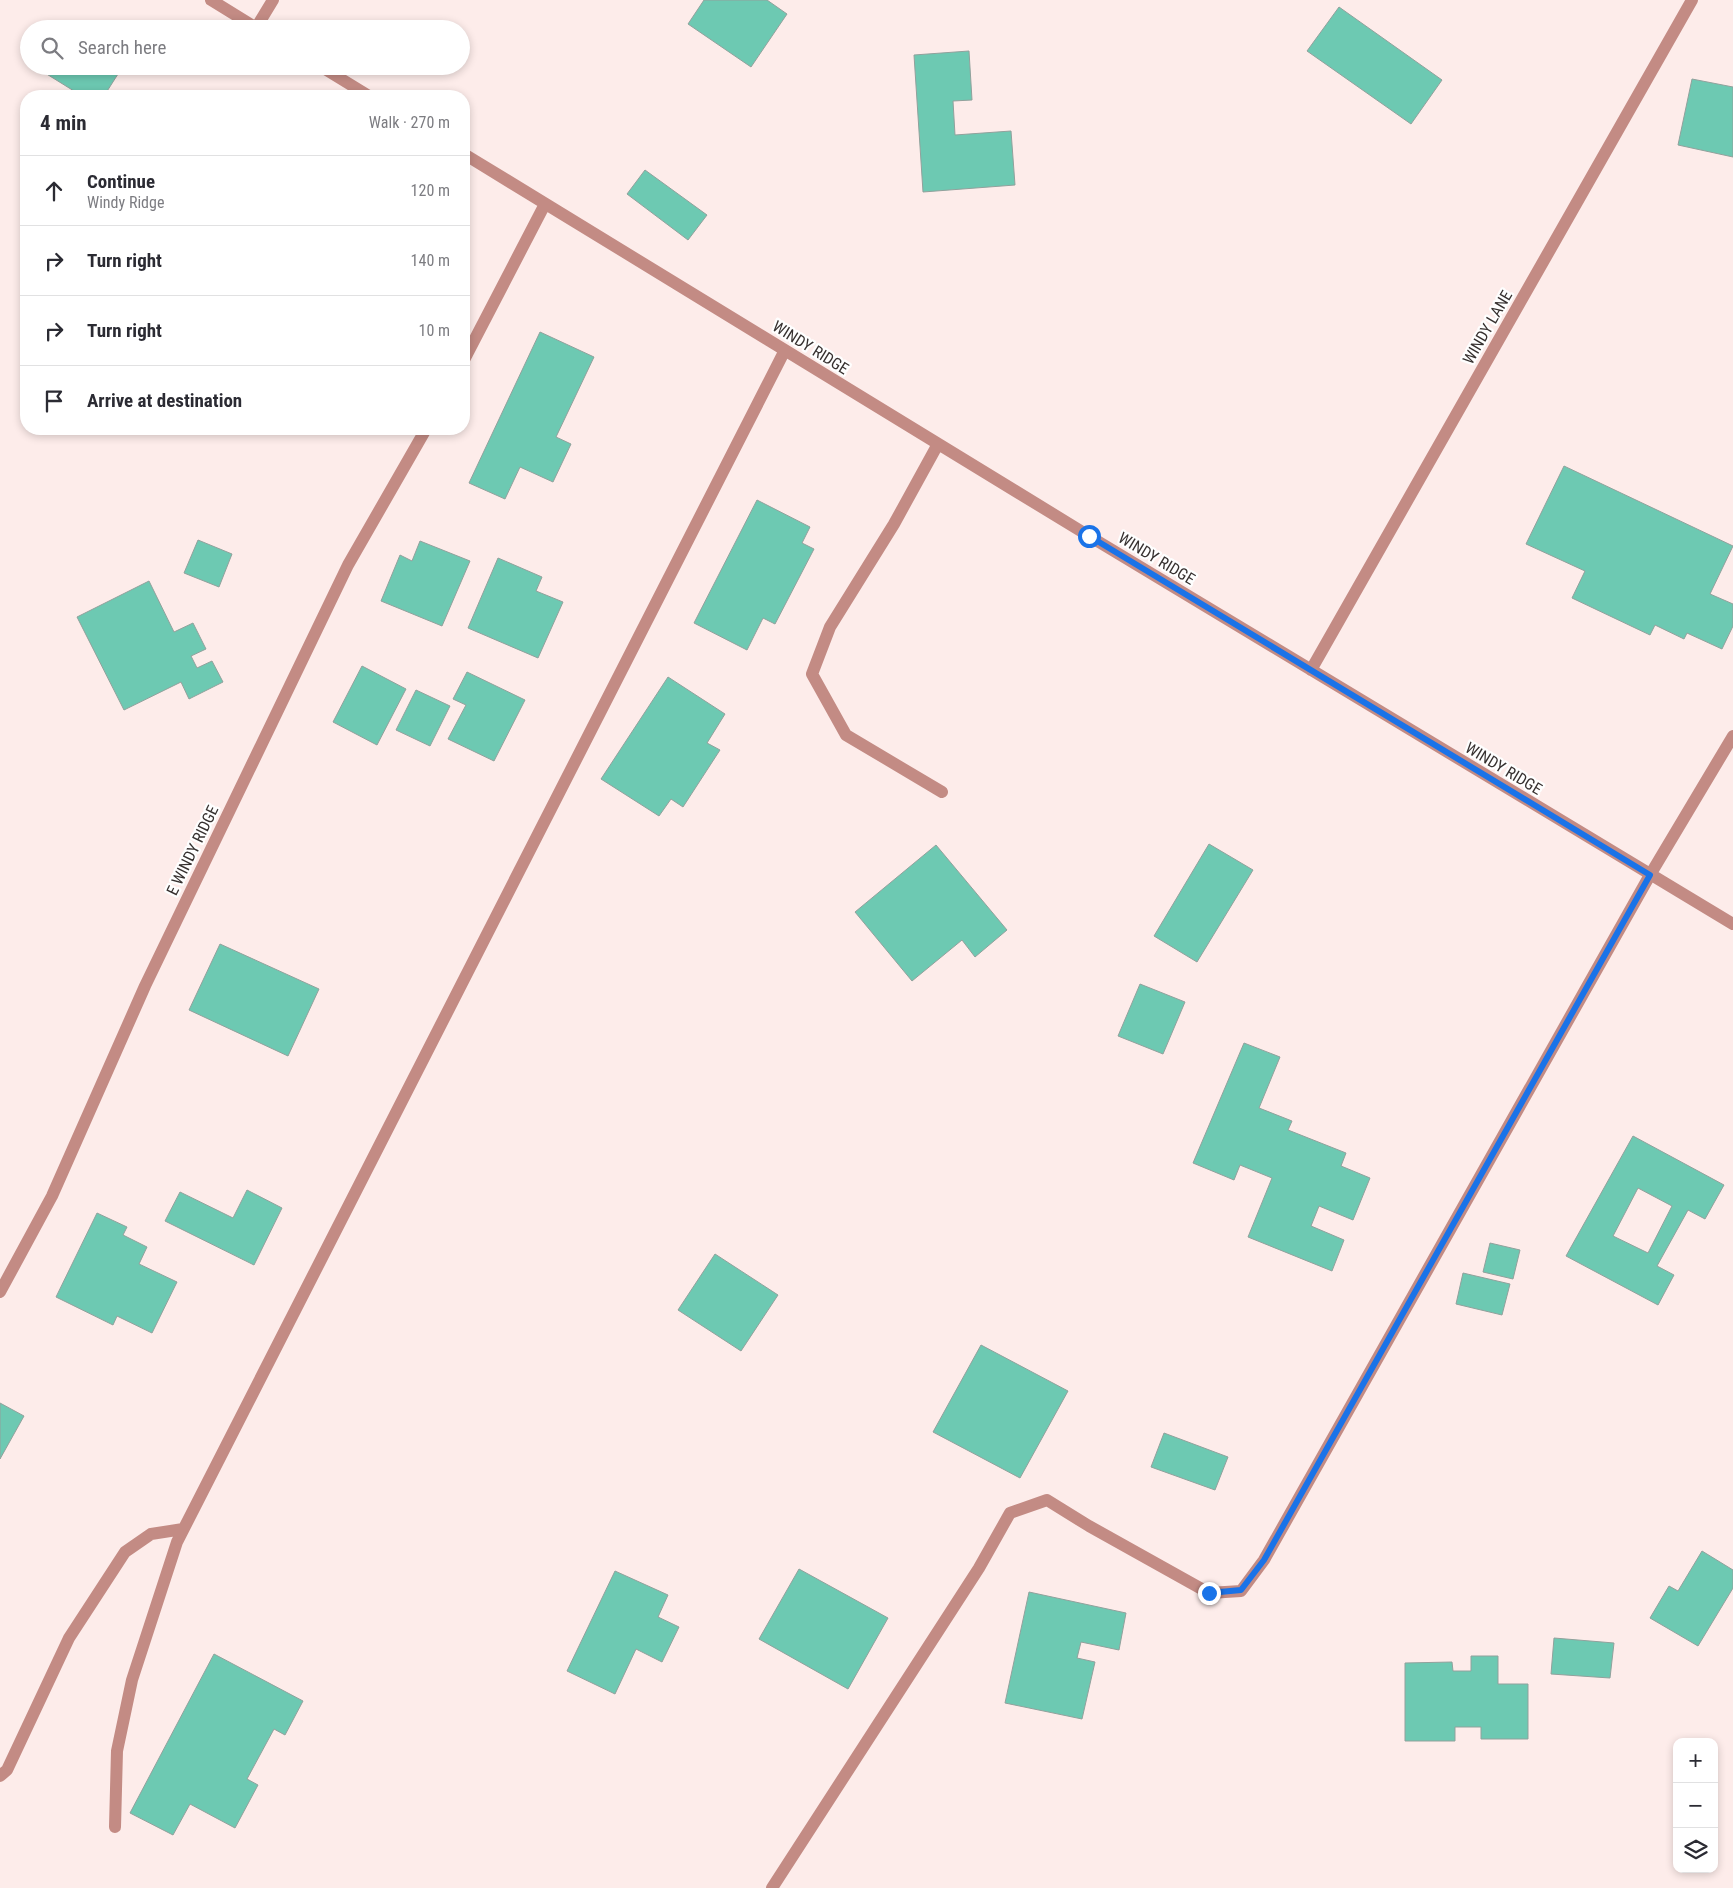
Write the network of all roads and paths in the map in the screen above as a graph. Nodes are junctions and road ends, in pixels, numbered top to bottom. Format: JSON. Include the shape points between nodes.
{"nodes":[{"id":1,"x":211,"y":0,"type":"edge"},
{"id":2,"x":273,"y":0,"type":"edge"},
{"id":3,"x":1692,"y":0,"type":"edge"},
{"id":4,"x":244,"y":20,"type":"edge"},
{"id":5,"x":262,"y":20,"type":"edge"},
{"id":6,"x":335,"y":75,"type":"edge"},
{"id":7,"x":359,"y":90,"type":"edge"},
{"id":8,"x":470,"y":158,"type":"edge"},
{"id":9,"x":546,"y":204,"type":"junction"},
{"id":10,"x":470,"y":349,"type":"edge"},
{"id":11,"x":786,"y":350,"type":"junction"},
{"id":12,"x":423,"y":435,"type":"edge"},
{"id":13,"x":938,"y":444,"type":"junction"},
{"id":14,"x":1311,"y":670,"type":"junction"},
{"id":15,"x":1733,"y":736,"type":"edge"},
{"id":16,"x":942,"y":792,"type":"dead end"},
{"id":17,"x":1650,"y":875,"type":"junction"},
{"id":18,"x":1733,"y":924,"type":"edge"},
{"id":19,"x":0,"y":1292,"type":"edge"},
{"id":20,"x":183,"y":1529,"type":"junction"},
{"id":21,"x":0,"y":1776,"type":"edge"},
{"id":22,"x":115,"y":1826,"type":"dead end"},
{"id":23,"x":772,"y":1888,"type":"edge"}],
"edges":[{"from":1,"to":4,"type":"street"},
{"from":2,"to":5,"type":"street"},
{"from":3,"to":14,"type":"street","name":"WINDY LANE"},
{"from":6,"to":7,"type":"street"},
{"from":8,"to":9,"type":"street","name":"WINDY RIDGE"},
{"from":9,"to":10,"type":"street"},
{"from":9,"to":11,"type":"street","name":"WINDY RIDGE"},
{"from":11,"to":13,"type":"street","name":"WINDY RIDGE"},
{"from":11,"to":20,"type":"street"},
{"from":12,"to":19,"type":"street","name":"E WINDY RIDGE","via":[[348,565],[145,986],[52,1196]]},
{"from":13,"to":14,"type":"street","name":"WINDY RIDGE"},
{"from":13,"to":16,"type":"street","via":[[894,524],[830,627],[812,674],[846,736]]},
{"from":14,"to":17,"type":"street","name":"WINDY RIDGE"},
{"from":15,"to":17,"type":"street"},
{"from":17,"to":18,"type":"street","name":"WINDY RIDGE"},
{"from":17,"to":23,"type":"street","via":[[1264,1560],[1241,1590],[1209,1593],[1048,1500],[1010,1513],[979,1568]]},
{"from":20,"to":21,"type":"street","via":[[151,1534],[125,1552],[68,1638],[7,1770]]},
{"from":20,"to":22,"type":"street","via":[[132,1680],[117,1751]]}]}
